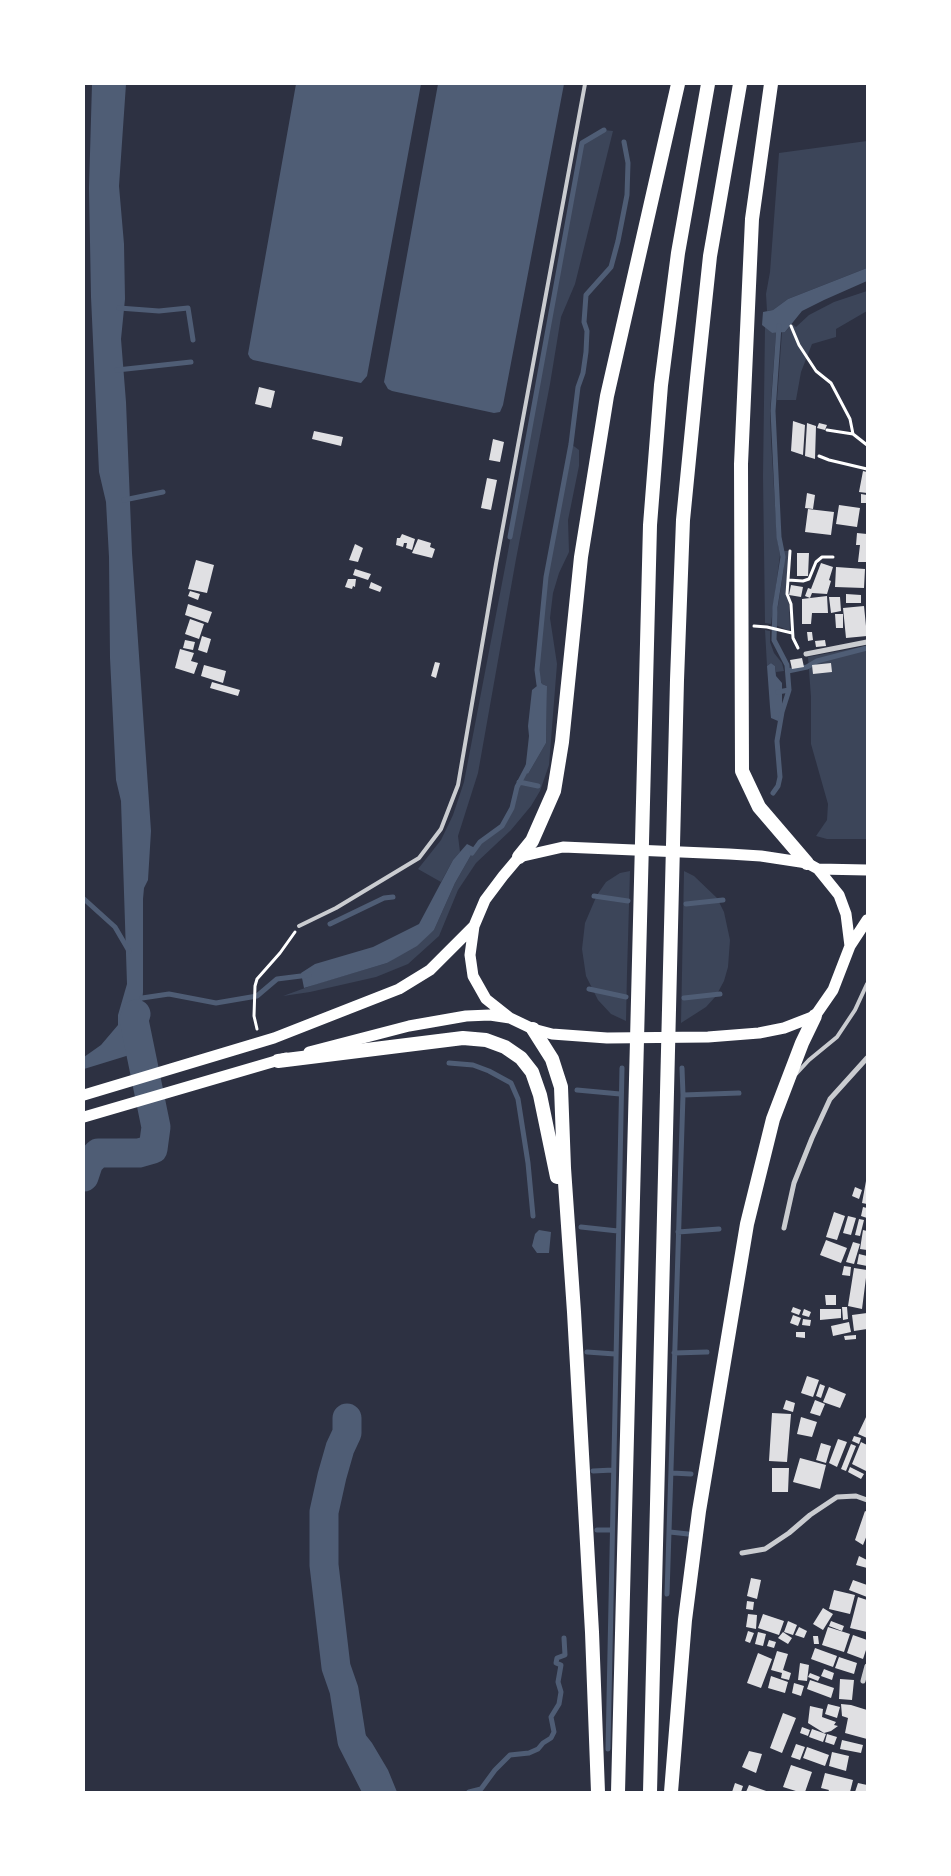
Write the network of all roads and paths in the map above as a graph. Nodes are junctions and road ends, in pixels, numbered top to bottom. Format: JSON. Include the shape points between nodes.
{"nodes":[{"id":1,"x":585,"y":84,"type":"edge"},
{"id":2,"x":678,"y":84,"type":"edge"},
{"id":3,"x":708,"y":84,"type":"edge"},
{"id":4,"x":740,"y":84,"type":"edge"},
{"id":5,"x":771,"y":84,"type":"edge"},
{"id":6,"x":791,"y":326,"type":"dead end"},
{"id":7,"x":827,"y":430,"type":"dead end"},
{"id":8,"x":853,"y":434,"type":"junction"},
{"id":9,"x":867,"y":445,"type":"edge"},
{"id":10,"x":819,"y":456,"type":"dead end"},
{"id":11,"x":867,"y":469,"type":"edge"},
{"id":12,"x":790,"y":551,"type":"dead end"},
{"id":13,"x":833,"y":557,"type":"dead end"},
{"id":14,"x":788,"y":580,"type":"junction"},
{"id":15,"x":767,"y":627,"type":"dead end"},
{"id":16,"x":792,"y":633,"type":"junction"},
{"id":17,"x":867,"y":642,"type":"edge"},
{"id":18,"x":806,"y":654,"type":"joint"},
{"id":19,"x":520,"y":857,"type":"junction"},
{"id":20,"x":813,"y":866,"type":"junction"},
{"id":21,"x":867,"y":870,"type":"edge"},
{"id":22,"x":867,"y":920,"type":"edge"},
{"id":23,"x":299,"y":926,"type":"joint"},
{"id":24,"x":474,"y":926,"type":"junction"},
{"id":25,"x":850,"y":946,"type":"junction"},
{"id":26,"x":867,"y":984,"type":"edge"},
{"id":27,"x":815,"y":1016,"type":"junction"},
{"id":28,"x":510,"y":1018,"type":"junction"},
{"id":29,"x":532,"y":1029,"type":"junction"},
{"id":30,"x":261,"y":1042,"type":"junction"},
{"id":31,"x":867,"y":1058,"type":"edge"},
{"id":32,"x":278,"y":1061,"type":"junction"},
{"id":33,"x":785,"y":1087,"type":"junction"},
{"id":34,"x":84,"y":1096,"type":"edge"},
{"id":35,"x":84,"y":1117,"type":"edge"},
{"id":36,"x":784,"y":1228,"type":"dead end"},
{"id":37,"x":568,"y":1234,"type":"junction"},
{"id":38,"x":867,"y":1500,"type":"edge"},
{"id":39,"x":742,"y":1553,"type":"dead end"},
{"id":40,"x":867,"y":1666,"type":"edge"},
{"id":41,"x":863,"y":1681,"type":"dead end"},
{"id":42,"x":598,"y":1792,"type":"edge"},
{"id":43,"x":618,"y":1792,"type":"edge"},
{"id":44,"x":650,"y":1792,"type":"edge"},
{"id":45,"x":671,"y":1792,"type":"edge"}],
"edges":[{"from":1,"to":23,"type":"lane","via":[[458,785],[441,829],[419,858],[336,908]]},
{"from":2,"to":19,"type":"highway","via":[[607,396],[581,557],[554,791],[532,841]]},
{"from":3,"to":43,"type":"highway","via":[[678,253],[661,385],[650,525]]},
{"from":4,"to":44,"type":"highway","via":[[710,256],[684,520],[677,680]]},
{"from":5,"to":20,"type":"highway","via":[[752,219],[741,455],[742,771],[758,807]]},
{"from":6,"to":8,"type":"path","via":[[816,371],[831,383],[850,418]]},
{"from":7,"to":8,"type":"path"},
{"from":8,"to":9,"type":"path"},
{"from":10,"to":11,"type":"path"},
{"from":12,"to":14,"type":"path"},
{"from":13,"to":14,"type":"path","via":[[822,557],[816,562],[809,579]]},
{"from":14,"to":16,"type":"path"},
{"from":15,"to":16,"type":"path"},
{"from":16,"to":18,"type":"path","via":[[798,648]]},
{"from":17,"to":18,"type":"street"},
{"from":19,"to":20,"type":"main road","via":[[562,847],[737,854]]},
{"from":19,"to":24,"type":"main road","via":[[485,900]]},
{"from":20,"to":21,"type":"main road"},
{"from":20,"to":25,"type":"main road","via":[[840,894]]},
{"from":22,"to":25,"type":"main road"},
{"from":23,"to":30,"type":"path","via":[[254,986],[254,1016]]},
{"from":24,"to":28,"type":"main road","via":[[470,955],[473,976],[486,999]]},
{"from":24,"to":30,"type":"main road","via":[[430,970],[399,990]]},
{"from":25,"to":27,"type":"main road","via":[[834,990]]},
{"from":26,"to":33,"type":"lane","via":[[836,1037]]},
{"from":27,"to":29,"type":"main road","via":[[784,1028],[708,1038],[607,1038],[552,1034]]},
{"from":27,"to":33,"type":"highway"},
{"from":28,"to":29,"type":"main road"},
{"from":28,"to":32,"type":"main road","via":[[466,1016],[409,1026]]},
{"from":29,"to":37,"type":"highway","via":[[552,1058],[561,1087]]},
{"from":30,"to":34,"type":"main road"},
{"from":31,"to":36,"type":"street","via":[[830,1099],[794,1183]]},
{"from":32,"to":35,"type":"main road"},
{"from":32,"to":37,"type":"highway","via":[[463,1038],[486,1040],[505,1047],[521,1058],[532,1072],[540,1095]]},
{"from":33,"to":45,"type":"highway","via":[[768,1138],[749,1215],[699,1511],[685,1620]]},
{"from":37,"to":42,"type":"highway","via":[[592,1622]]},
{"from":38,"to":39,"type":"street","via":[[856,1496],[837,1497],[764,1549]]},
{"from":40,"to":41,"type":"street"}]}
